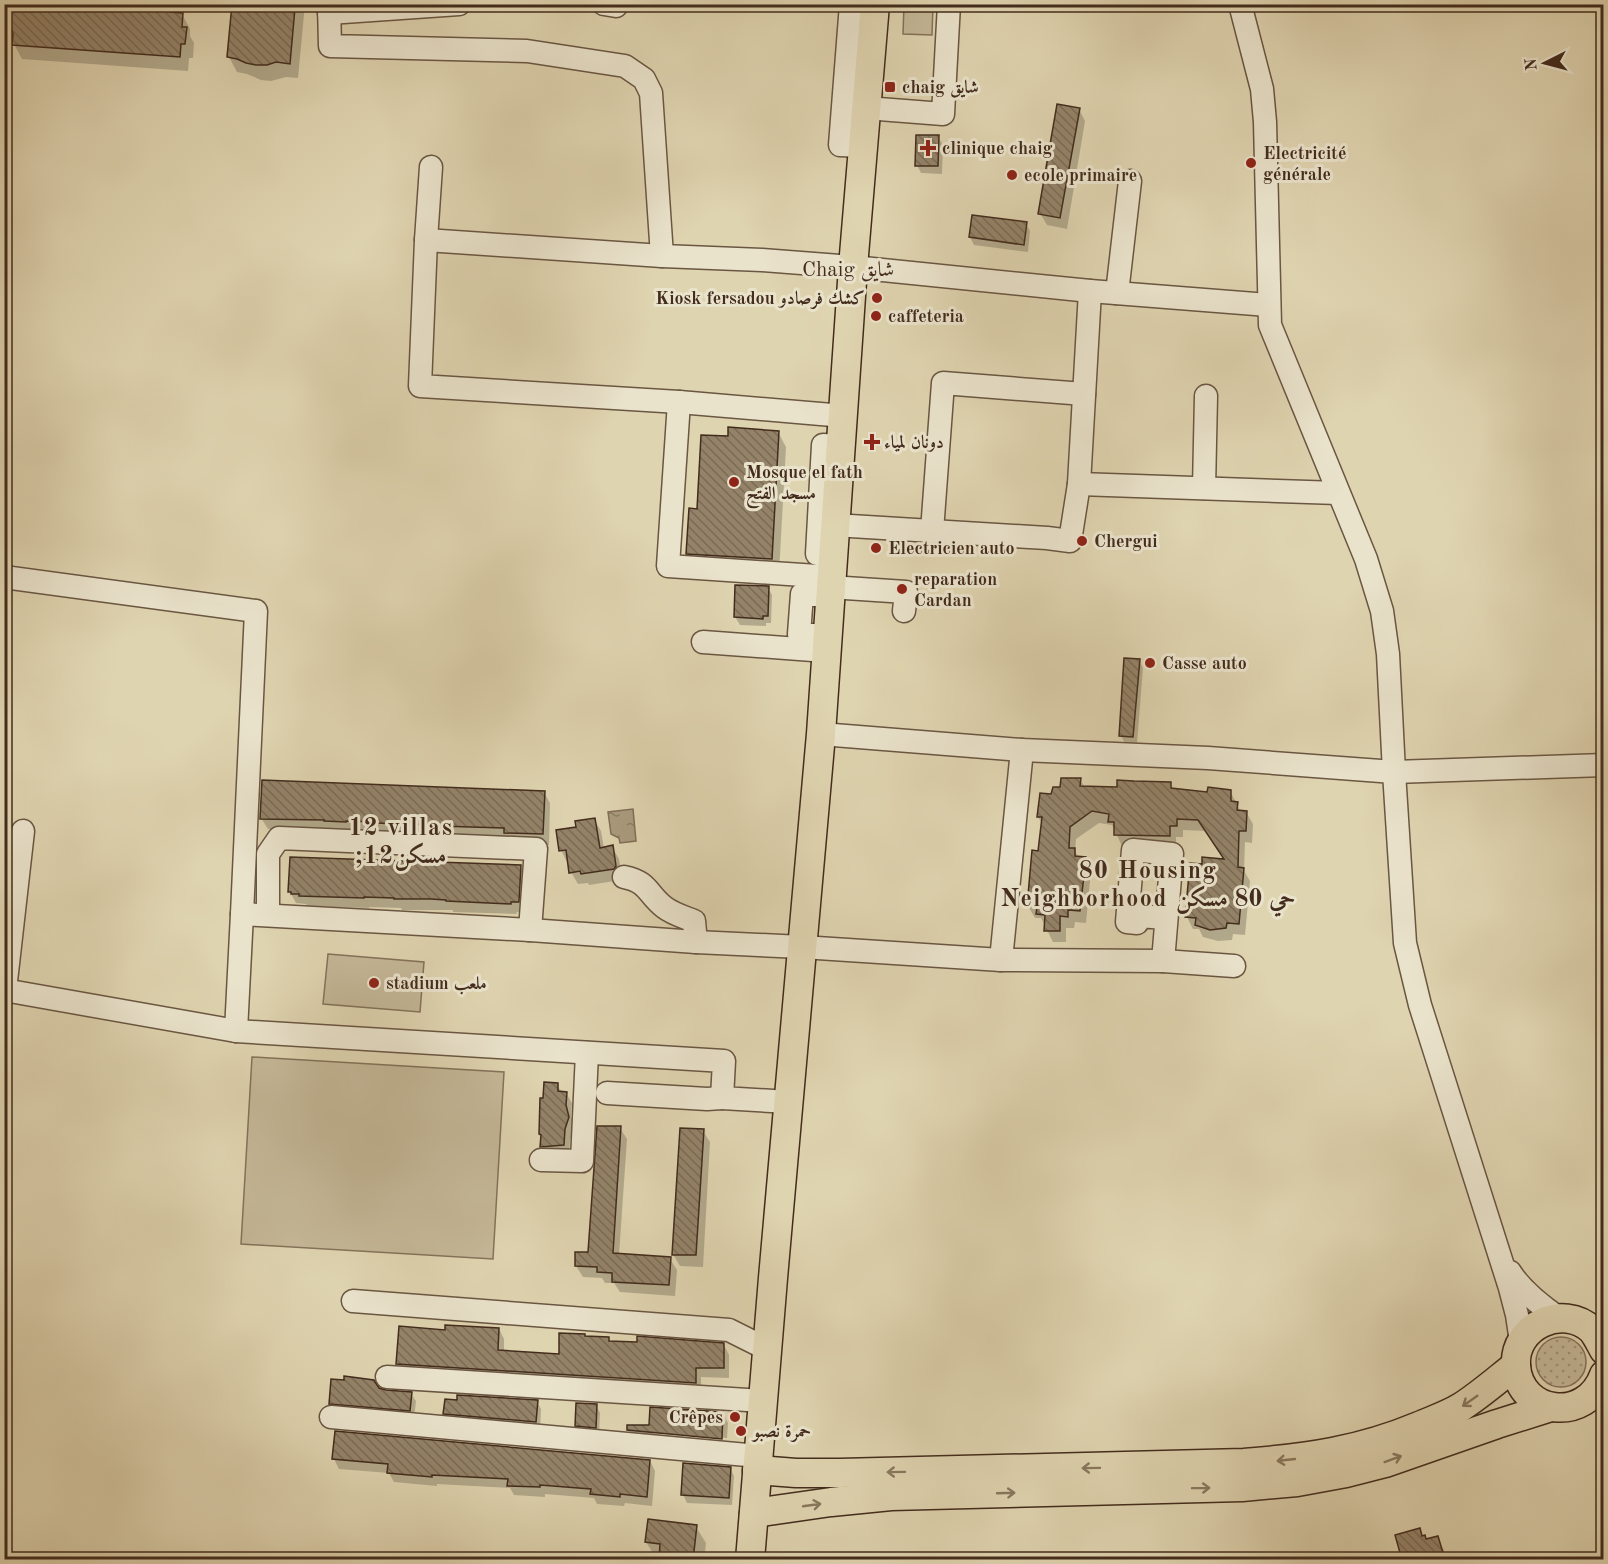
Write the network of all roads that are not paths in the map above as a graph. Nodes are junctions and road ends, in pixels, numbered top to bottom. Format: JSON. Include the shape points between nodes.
{"nodes":[{"id":1,"x":459,"y":4,"type":"edge"},
{"id":2,"x":851,"y":4,"type":"edge"},
{"id":3,"x":875,"y":4,"type":"edge"},
{"id":4,"x":949,"y":4,"type":"edge"},
{"id":5,"x":1240,"y":4,"type":"edge"},
{"id":6,"x":329,"y":9,"type":"edge"},
{"id":7,"x":866,"y":108,"type":"junction"},
{"id":8,"x":862,"y":146,"type":"junction"},
{"id":9,"x":431,"y":166,"type":"dead end"},
{"id":10,"x":1130,"y":181,"type":"dead end"},
{"id":11,"x":426,"y":240,"type":"junction"},
{"id":12,"x":662,"y":256,"type":"junction"},
{"id":13,"x":853,"y":267,"type":"junction"},
{"id":14,"x":1090,"y":291,"type":"junction"},
{"id":15,"x":1117,"y":293,"type":"junction"},
{"id":16,"x":1268,"y":305,"type":"junction"},
{"id":17,"x":1084,"y":394,"type":"junction"},
{"id":18,"x":1206,"y":396,"type":"dead end"},
{"id":19,"x":679,"y":402,"type":"junction"},
{"id":20,"x":844,"y":416,"type":"junction"},
{"id":21,"x":841,"y":446,"type":"junction"},
{"id":22,"x":1079,"y":484,"type":"junction"},
{"id":23,"x":1204,"y":488,"type":"junction"},
{"id":24,"x":1338,"y":493,"type":"junction"},
{"id":25,"x":834,"y":525,"type":"junction"},
{"id":26,"x":932,"y":531,"type":"junction"},
{"id":27,"x":4,"y":577,"type":"edge"},
{"id":28,"x":831,"y":579,"type":"junction"},
{"id":29,"x":904,"y":611,"type":"dead end"},
{"id":30,"x":703,"y":642,"type":"dead end"},
{"id":31,"x":827,"y":644,"type":"junction"},
{"id":32,"x":821,"y":734,"type":"junction"},
{"id":33,"x":1022,"y":750,"type":"junction"},
{"id":34,"x":1604,"y":765,"type":"edge"},
{"id":35,"x":1394,"y":772,"type":"junction"},
{"id":36,"x":23,"y":831,"type":"dead end"},
{"id":37,"x":624,"y":877,"type":"dead end"},
{"id":38,"x":242,"y":914,"type":"junction"},
{"id":39,"x":268,"y":915,"type":"junction"},
{"id":40,"x":1166,"y":918,"type":"dead end"},
{"id":41,"x":530,"y":930,"type":"junction"},
{"id":42,"x":696,"y":942,"type":"junction"},
{"id":43,"x":802,"y":947,"type":"junction"},
{"id":44,"x":1001,"y":960,"type":"junction"},
{"id":45,"x":1163,"y":961,"type":"junction"},
{"id":46,"x":1234,"y":966,"type":"dead end"},
{"id":47,"x":5,"y":990,"type":"edge"},
{"id":48,"x":236,"y":1031,"type":"junction"},
{"id":49,"x":587,"y":1053,"type":"junction"},
{"id":50,"x":607,"y":1093,"type":"dead end"},
{"id":51,"x":722,"y":1098,"type":"junction"},
{"id":52,"x":789,"y":1102,"type":"junction"},
{"id":53,"x":561,"y":1160,"type":"dead end"},
{"id":54,"x":1502,"y":1261,"type":"junction"},
{"id":55,"x":353,"y":1301,"type":"dead end"},
{"id":56,"x":1559,"y":1318,"type":"junction"},
{"id":57,"x":1601,"y":1340,"type":"edge"},
{"id":58,"x":767,"y":1349,"type":"junction"},
{"id":59,"x":1518,"y":1354,"type":"junction"},
{"id":60,"x":387,"y":1377,"type":"dead end"},
{"id":61,"x":1599,"y":1390,"type":"edge"},
{"id":62,"x":763,"y":1401,"type":"junction"},
{"id":63,"x":1551,"y":1407,"type":"junction"},
{"id":64,"x":332,"y":1417,"type":"dead end"},
{"id":65,"x":758,"y":1463,"type":"junction"},
{"id":66,"x":754,"y":1513,"type":"junction"},
{"id":67,"x":750,"y":1560,"type":"edge"}],
"edges":[{"from":1,"to":6,"type":"street"},
{"from":2,"to":8,"type":"street","via":[[840,145]]},
{"from":3,"to":7,"type":"main road"},
{"from":4,"to":7,"type":"street","via":[[943,114]]},
{"from":5,"to":16,"type":"street","via":[[1262,89]]},
{"from":6,"to":12,"type":"street","via":[[330,46],[527,51],[625,66],[644,78],[651,93]]},
{"from":7,"to":8,"type":"main road"},
{"from":8,"to":13,"type":"main road"},
{"from":9,"to":11,"type":"street"},
{"from":10,"to":15,"type":"street"},
{"from":11,"to":12,"type":"street"},
{"from":11,"to":19,"type":"street","via":[[420,386]]},
{"from":12,"to":13,"type":"street"},
{"from":13,"to":14,"type":"street"},
{"from":13,"to":20,"type":"main road"},
{"from":14,"to":15,"type":"street"},
{"from":14,"to":17,"type":"street"},
{"from":15,"to":16,"type":"street"},
{"from":16,"to":24,"type":"street","via":[[1270,325]]},
{"from":17,"to":22,"type":"street"},
{"from":17,"to":26,"type":"street","via":[[943,383]]},
{"from":18,"to":23,"type":"street"},
{"from":19,"to":20,"type":"street"},
{"from":19,"to":28,"type":"street","via":[[668,566]]},
{"from":20,"to":21,"type":"main road"},
{"from":21,"to":25,"type":"main road"},
{"from":21,"to":28,"type":"street","via":[[823,445],[817,554]]},
{"from":22,"to":23,"type":"street"},
{"from":22,"to":26,"type":"street","via":[[1070,541]]},
{"from":23,"to":24,"type":"street"},
{"from":24,"to":35,"type":"street","via":[[1366,559],[1382,611]]},
{"from":25,"to":26,"type":"street"},
{"from":25,"to":28,"type":"main road"},
{"from":27,"to":38,"type":"street","via":[[256,611]]},
{"from":28,"to":29,"type":"street","via":[[906,592]]},
{"from":28,"to":31,"type":"main road"},
{"from":30,"to":31,"type":"street"},
{"from":31,"to":32,"type":"main road"},
{"from":32,"to":33,"type":"street"},
{"from":32,"to":43,"type":"main road"},
{"from":33,"to":35,"type":"street"},
{"from":33,"to":44,"type":"street"},
{"from":34,"to":35,"type":"street"},
{"from":35,"to":54,"type":"street","via":[[1405,943],[1420,1005]]},
{"from":36,"to":47,"type":"street"},
{"from":37,"to":42,"type":"street","via":[[636,879],[662,906],[694,921]]},
{"from":38,"to":39,"type":"street"},
{"from":38,"to":48,"type":"street"},
{"from":39,"to":41,"type":"street"},
{"from":39,"to":41,"type":"street","via":[[268,854],[279,838],[536,849]]},
{"from":40,"to":45,"type":"street"},
{"from":41,"to":42,"type":"street"},
{"from":42,"to":43,"type":"street"},
{"from":43,"to":44,"type":"street"},
{"from":43,"to":52,"type":"main road"},
{"from":44,"to":45,"type":"street"},
{"from":45,"to":46,"type":"street"},
{"from":47,"to":48,"type":"street"},
{"from":48,"to":49,"type":"street"},
{"from":49,"to":51,"type":"street","via":[[724,1061]]},
{"from":49,"to":53,"type":"street","via":[[576,1077],[583,1134],[572,1133]]},
{"from":50,"to":51,"type":"street"},
{"from":51,"to":52,"type":"street"},
{"from":52,"to":58,"type":"main road"},
{"from":54,"to":56,"type":"street","via":[[1527,1293]]},
{"from":54,"to":59,"type":"street","via":[[1517,1314]]},
{"from":55,"to":58,"type":"street","via":[[729,1330]]},
{"from":56,"to":57,"type":"main road","via":[[1582,1323]]},
{"from":56,"to":59,"type":"main road","via":[[1537,1325],[1528,1333]]},
{"from":58,"to":62,"type":"main road"},
{"from":59,"to":63,"type":"main road","via":[[1519,1379],[1527,1392]]},
{"from":59,"to":65,"type":"main road","one_way":true,"via":[[1483,1391],[1434,1420],[1391,1438],[1292,1459],[796,1473]]},
{"from":60,"to":62,"type":"street"},
{"from":61,"to":63,"type":"main road","via":[[1574,1406]]},
{"from":62,"to":65,"type":"main road"},
{"from":66,"to":63,"type":"main road","one_way":true,"via":[[891,1496],[1242,1487],[1297,1482],[1384,1462]]},
{"from":64,"to":65,"type":"street"},
{"from":65,"to":66,"type":"main road"},
{"from":66,"to":67,"type":"main road"}]}
